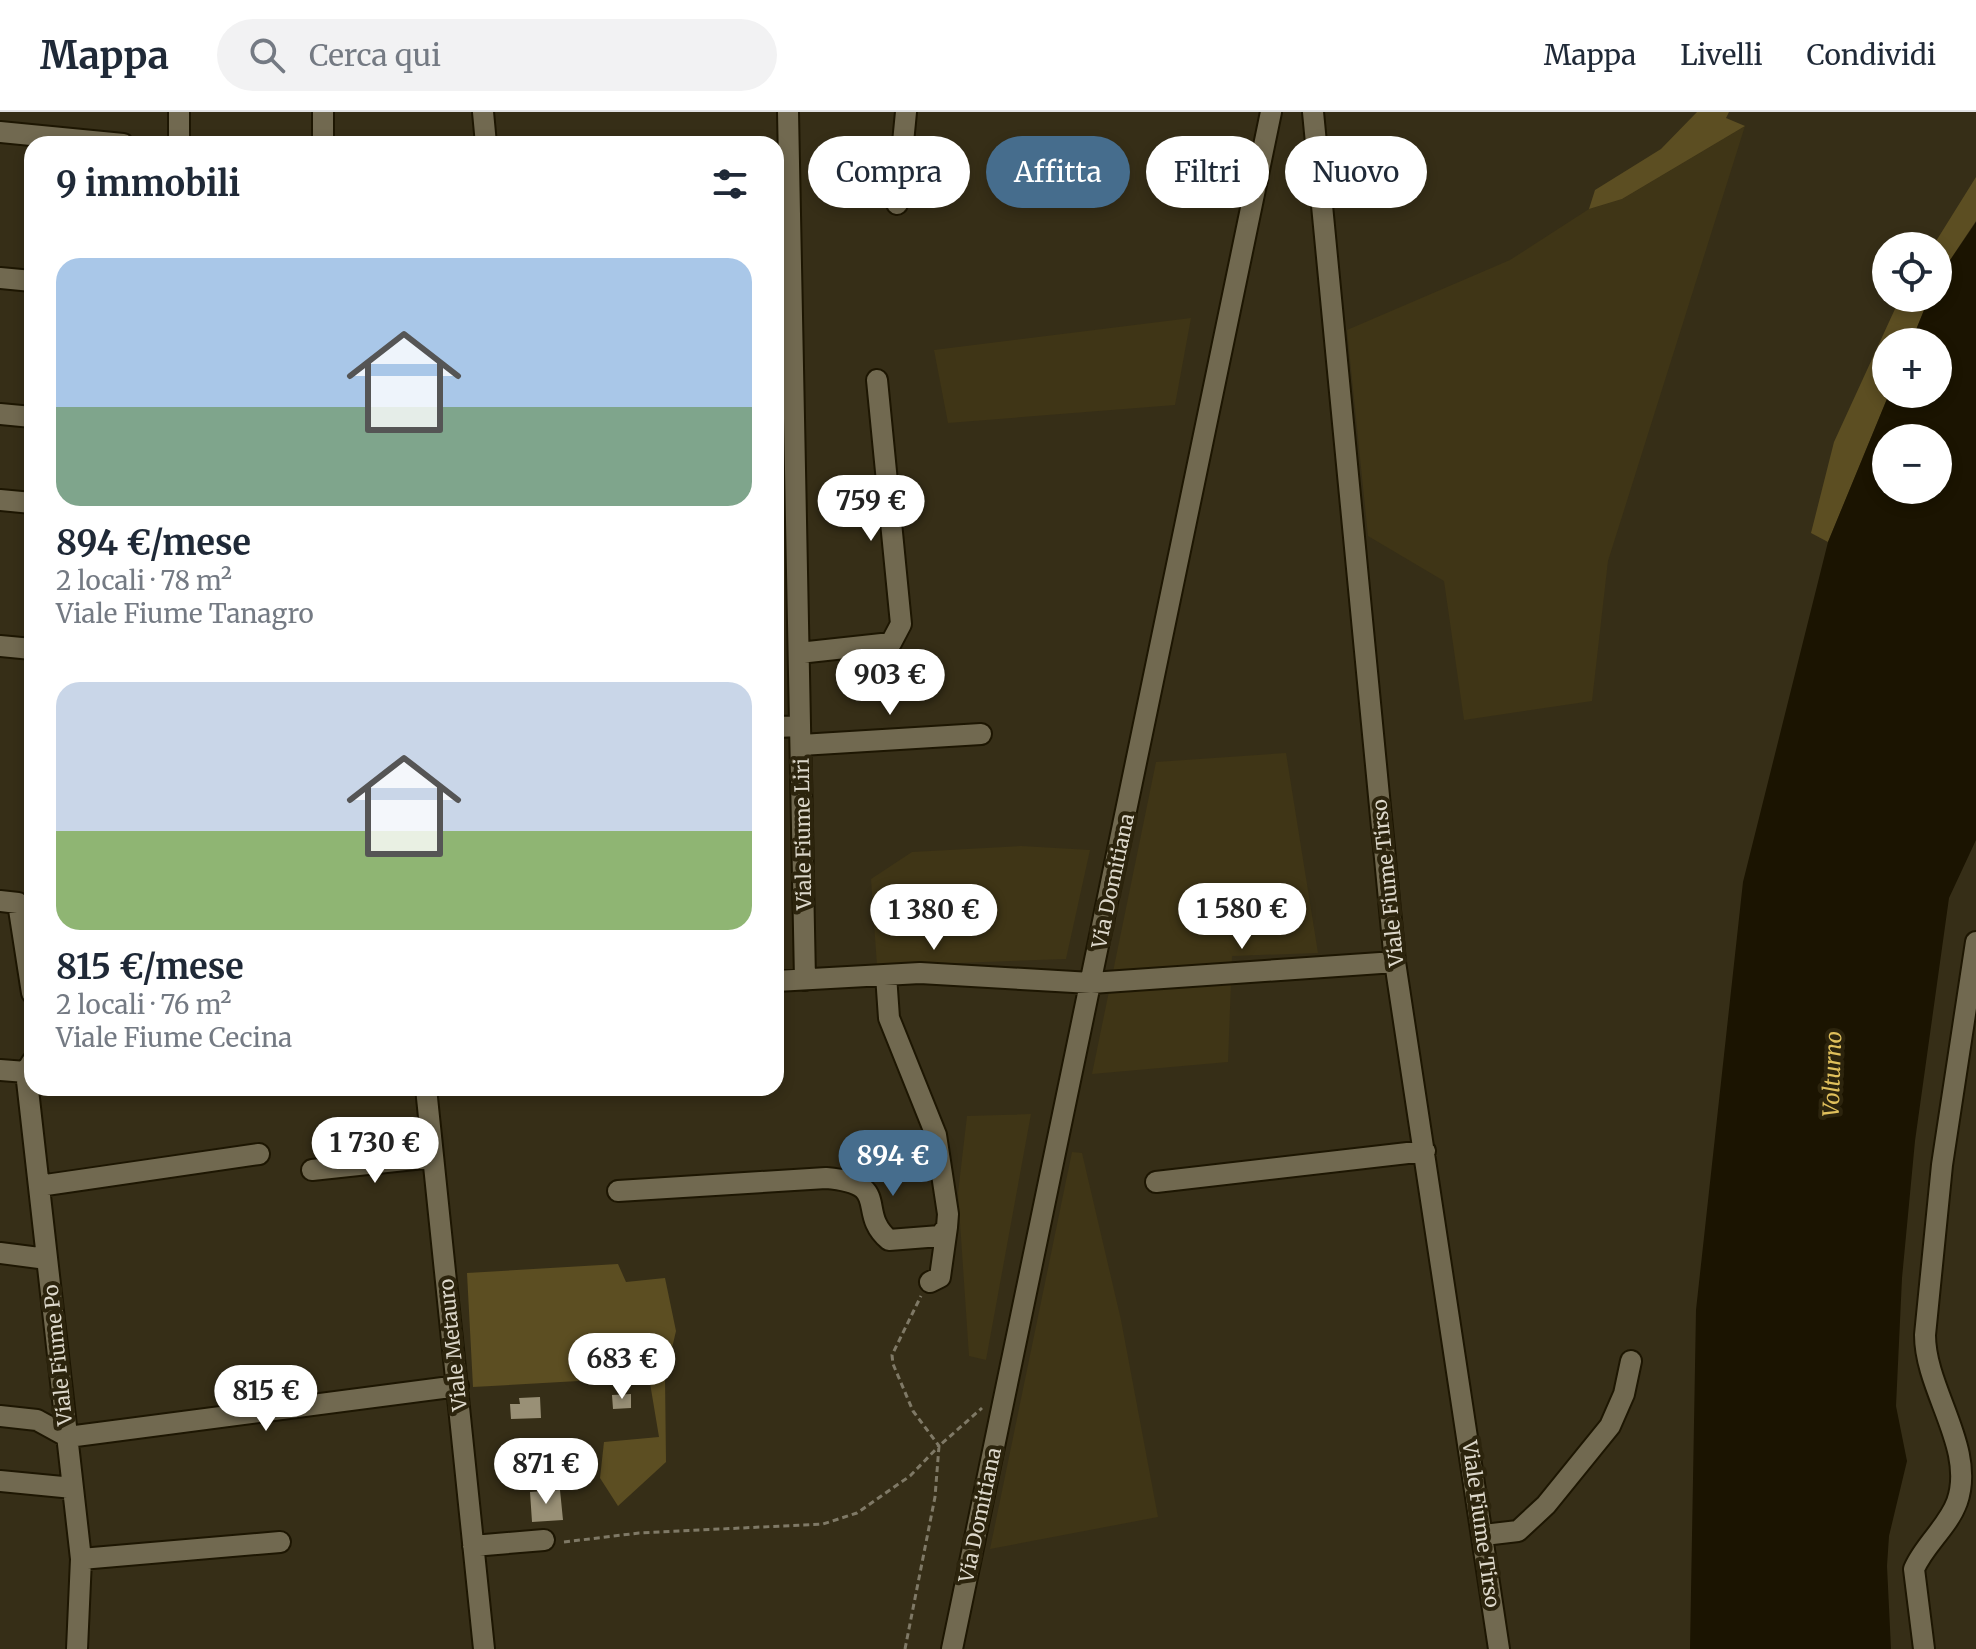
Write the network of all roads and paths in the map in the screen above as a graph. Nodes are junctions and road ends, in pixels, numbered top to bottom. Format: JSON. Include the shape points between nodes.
{"nodes":[{"id":1,"x":179,"y":112,"type":"edge"},
{"id":2,"x":323,"y":112,"type":"edge"},
{"id":3,"x":483,"y":112,"type":"edge"},
{"id":4,"x":788,"y":112,"type":"edge"},
{"id":5,"x":906,"y":112,"type":"edge"},
{"id":6,"x":1271,"y":112,"type":"edge"},
{"id":7,"x":1313,"y":112,"type":"edge"},
{"id":8,"x":0,"y":132,"type":"edge"},
{"id":9,"x":41,"y":136,"type":"edge"},
{"id":10,"x":179,"y":136,"type":"edge"},
{"id":11,"x":323,"y":136,"type":"edge"},
{"id":12,"x":485,"y":136,"type":"edge"},
{"id":13,"x":904,"y":136,"type":"edge"},
{"id":14,"x":784,"y":237,"type":"edge"},
{"id":15,"x":0,"y":278,"type":"edge"},
{"id":16,"x":24,"y":280,"type":"edge"},
{"id":17,"x":784,"y":361,"type":"edge"},
{"id":18,"x":877,"y":380,"type":"dead end"},
{"id":19,"x":0,"y":414,"type":"edge"},
{"id":20,"x":24,"y":416,"type":"edge"},
{"id":21,"x":0,"y":500,"type":"edge"},
{"id":22,"x":24,"y":502,"type":"edge"},
{"id":23,"x":786,"y":546,"type":"edge"},
{"id":24,"x":0,"y":646,"type":"edge"},
{"id":25,"x":24,"y":648,"type":"edge"},
{"id":26,"x":799,"y":653,"type":"junction"},
{"id":27,"x":784,"y":730,"type":"edge"},
{"id":28,"x":981,"y":734,"type":"dead end"},
{"id":29,"x":801,"y":736,"type":"junction"},
{"id":30,"x":0,"y":901,"type":"edge"},
{"id":31,"x":24,"y":923,"type":"edge"},
{"id":32,"x":1976,"y":942,"type":"edge"},
{"id":33,"x":1395,"y":962,"type":"junction"},
{"id":34,"x":886,"y":975,"type":"junction"},
{"id":35,"x":805,"y":980,"type":"junction"},
{"id":36,"x":784,"y":981,"type":"edge"},
{"id":37,"x":1091,"y":983,"type":"junction"},
{"id":38,"x":24,"y":1068,"type":"edge"},
{"id":39,"x":0,"y":1070,"type":"edge"},
{"id":40,"x":31,"y":1096,"type":"edge"},
{"id":41,"x":427,"y":1096,"type":"edge"},
{"id":42,"x":1425,"y":1151,"type":"junction"},
{"id":43,"x":259,"y":1154,"type":"dead end"},
{"id":44,"x":433,"y":1157,"type":"junction"},
{"id":45,"x":312,"y":1170,"type":"dead end"},
{"id":46,"x":1156,"y":1182,"type":"dead end"},
{"id":47,"x":39,"y":1186,"type":"junction"},
{"id":48,"x":618,"y":1191,"type":"dead end"},
{"id":49,"x":947,"y":1227,"type":"junction"},
{"id":50,"x":0,"y":1253,"type":"edge"},
{"id":51,"x":47,"y":1259,"type":"junction"},
{"id":52,"x":930,"y":1282,"type":"joint"},
{"id":53,"x":1631,"y":1361,"type":"dead end"},
{"id":54,"x":458,"y":1386,"type":"junction"},
{"id":55,"x":1006,"y":1397,"type":"junction"},
{"id":56,"x":0,"y":1416,"type":"edge"},
{"id":57,"x":68,"y":1437,"type":"junction"},
{"id":58,"x":939,"y":1446,"type":"junction"},
{"id":59,"x":0,"y":1481,"type":"edge"},
{"id":60,"x":73,"y":1488,"type":"junction"},
{"id":61,"x":1484,"y":1535,"type":"junction"},
{"id":62,"x":544,"y":1540,"type":"joint"},
{"id":63,"x":280,"y":1542,"type":"dead end"},
{"id":64,"x":473,"y":1546,"type":"junction"},
{"id":65,"x":81,"y":1559,"type":"junction"},
{"id":66,"x":77,"y":1649,"type":"edge"},
{"id":67,"x":484,"y":1649,"type":"edge"},
{"id":68,"x":905,"y":1649,"type":"edge"},
{"id":69,"x":952,"y":1649,"type":"edge"},
{"id":70,"x":1499,"y":1649,"type":"edge"},
{"id":71,"x":1924,"y":1649,"type":"edge"}],
"edges":[{"from":1,"to":10,"type":"street"},
{"from":2,"to":11,"type":"street"},
{"from":3,"to":12,"type":"street"},
{"from":4,"to":14,"type":"street","name":"Viale Fiume Liri"},
{"from":5,"to":13,"type":"street"},
{"from":6,"to":37,"type":"street","name":"Via Domitiana"},
{"from":7,"to":33,"type":"street","name":"Viale Fiume Tirso"},
{"from":8,"to":9,"type":"street"},
{"from":15,"to":16,"type":"street"},
{"from":17,"to":23,"type":"street","name":"Viale Fiume Liri"},
{"from":18,"to":26,"type":"street","via":[[901,624],[891,643]]},
{"from":19,"to":20,"type":"street"},
{"from":21,"to":22,"type":"street"},
{"from":23,"to":26,"type":"street","name":"Viale Fiume Liri"},
{"from":24,"to":25,"type":"street"},
{"from":26,"to":29,"type":"street","name":"Viale Fiume Liri"},
{"from":27,"to":29,"type":"street"},
{"from":28,"to":29,"type":"street"},
{"from":29,"to":35,"type":"street","name":"Viale Fiume Liri"},
{"from":30,"to":31,"type":"street","via":[[18,903]]},
{"from":32,"to":71,"type":"street","via":[[1942,1165],[1925,1335],[1925,1354],[1957,1451],[1960,1486],[1954,1509],[1914,1569]]},
{"from":33,"to":37,"type":"street"},
{"from":33,"to":42,"type":"street","name":"Viale Fiume Tirso"},
{"from":34,"to":35,"type":"street"},
{"from":34,"to":37,"type":"street"},
{"from":34,"to":49,"type":"street","via":[[889,1018],[936,1135]]},
{"from":35,"to":36,"type":"street"},
{"from":37,"to":55,"type":"street","name":"Via Domitiana"},
{"from":38,"to":39,"type":"street"},
{"from":40,"to":47,"type":"street","name":"Viale Fiume Po"},
{"from":41,"to":44,"type":"street","name":"Viale Metauro"},
{"from":42,"to":46,"type":"street"},
{"from":42,"to":61,"type":"street","name":"Viale Fiume Tirso"},
{"from":43,"to":47,"type":"street"},
{"from":44,"to":45,"type":"street"},
{"from":44,"to":54,"type":"street","name":"Viale Metauro"},
{"from":47,"to":51,"type":"street","name":"Viale Fiume Po"},
{"from":48,"to":49,"type":"street","via":[[826,1178],[856,1181],[869,1194],[880,1232],[889,1240],[940,1236]]},
{"from":49,"to":52,"type":"street","via":[[940,1277]]},
{"from":50,"to":51,"type":"street"},
{"from":51,"to":57,"type":"street","name":"Viale Fiume Po"},
{"from":52,"to":58,"type":"path","via":[[892,1355],[913,1411]]},
{"from":53,"to":61,"type":"street","via":[[1610,1426],[1546,1505],[1518,1531]]},
{"from":54,"to":57,"type":"street"},
{"from":54,"to":64,"type":"street","name":"Viale Metauro"},
{"from":55,"to":58,"type":"path","via":[[980,1409]]},
{"from":55,"to":69,"type":"street","name":"Via Domitiana"},
{"from":56,"to":57,"type":"street","via":[[37,1420]]},
{"from":57,"to":60,"type":"street","name":"Viale Fiume Po"},
{"from":58,"to":62,"type":"path","via":[[910,1476],[857,1513],[823,1524],[639,1533],[575,1543]]},
{"from":58,"to":68,"type":"path","via":[[935,1497]]},
{"from":59,"to":60,"type":"street"},
{"from":60,"to":65,"type":"street","name":"Viale Fiume Po"},
{"from":61,"to":70,"type":"street","name":"Viale Fiume Tirso"},
{"from":62,"to":64,"type":"street"},
{"from":63,"to":65,"type":"street"},
{"from":64,"to":67,"type":"street","name":"Viale Metauro"},
{"from":65,"to":66,"type":"street","name":"Viale Fiume Po"}]}
